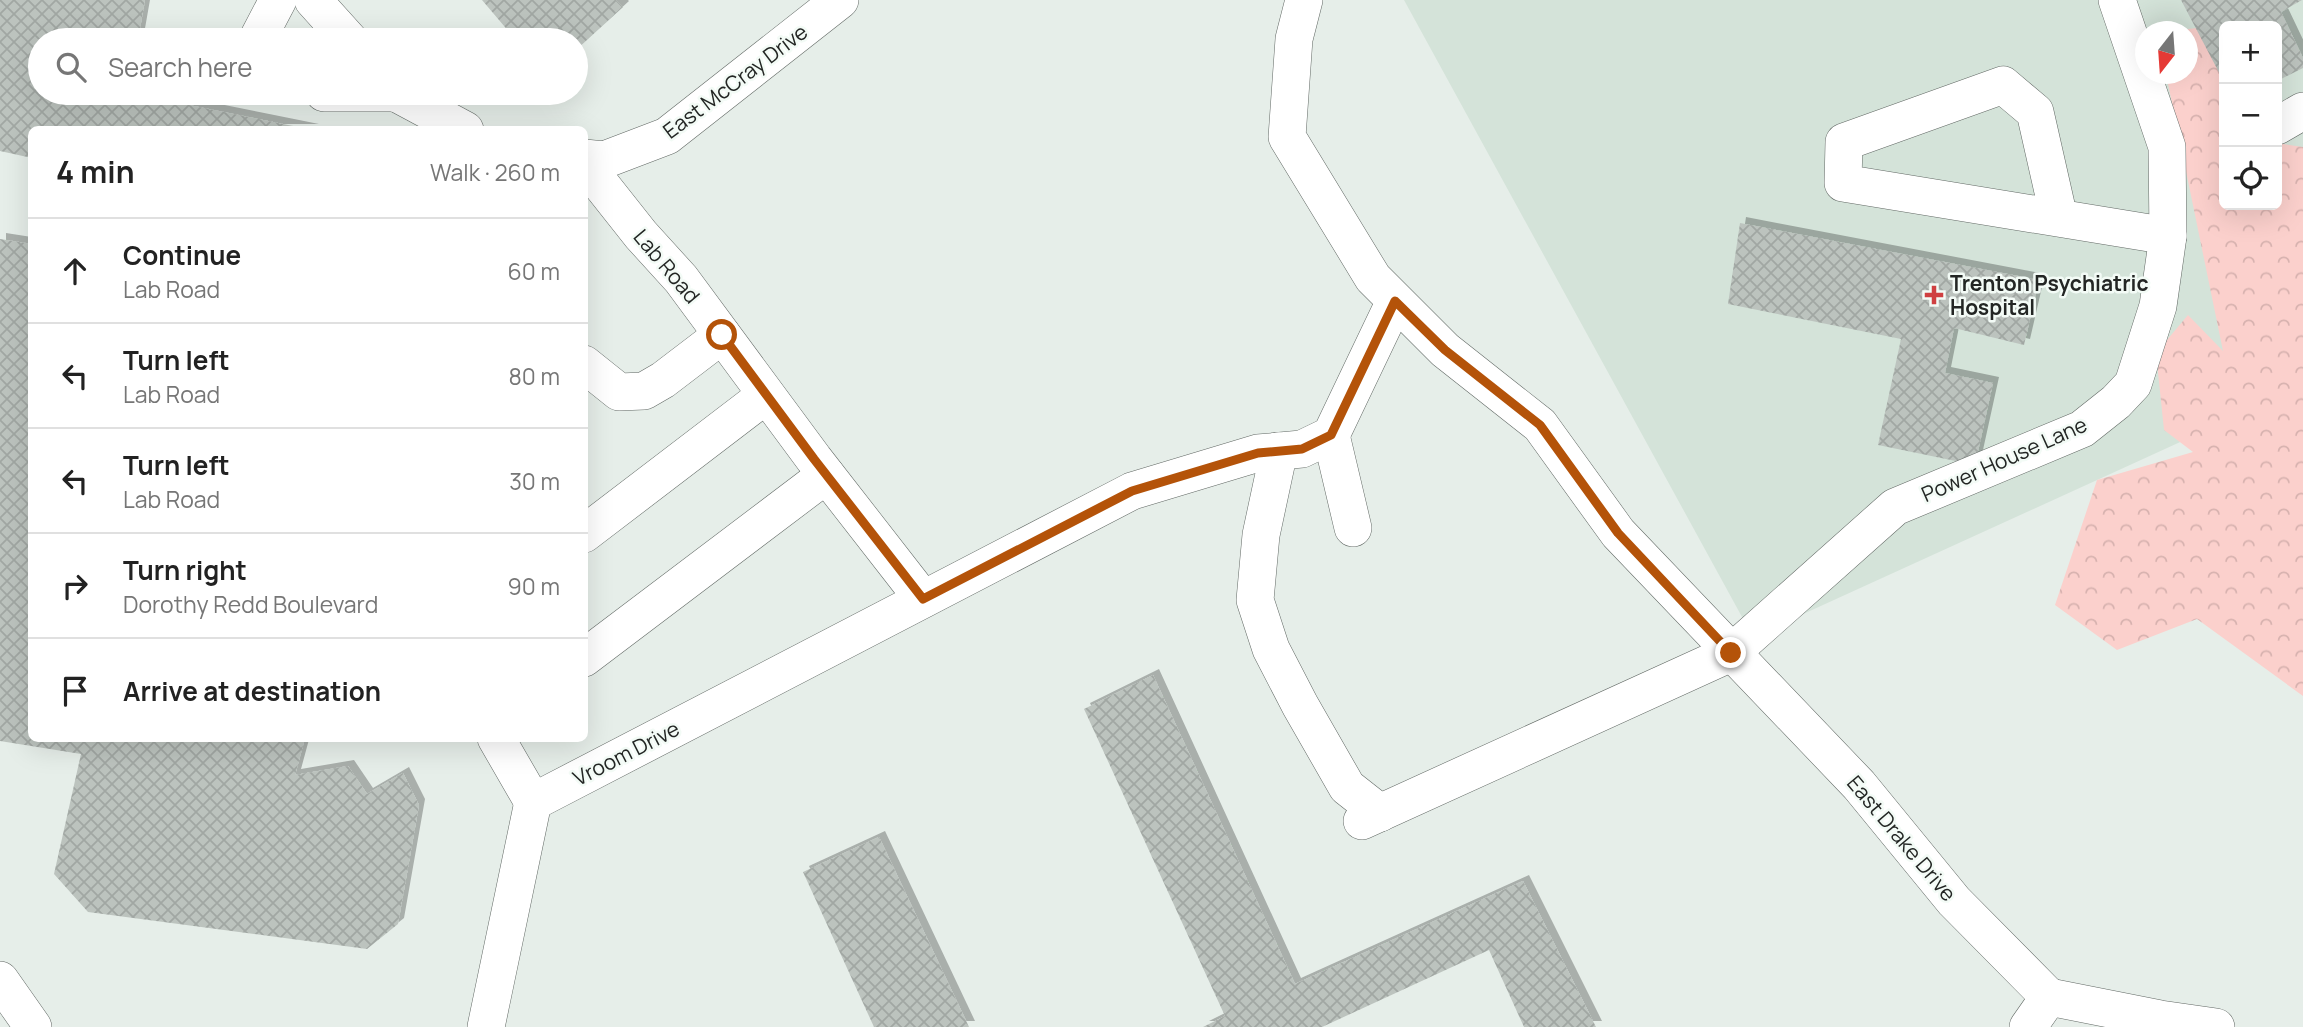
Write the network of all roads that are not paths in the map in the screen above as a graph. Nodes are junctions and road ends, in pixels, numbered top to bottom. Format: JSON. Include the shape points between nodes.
{"nodes":[{"id":1,"x":278,"y":0,"type":"edge"},
{"id":2,"x":313,"y":0,"type":"edge"},
{"id":3,"x":840,"y":0,"type":"edge"},
{"id":4,"x":1304,"y":0,"type":"edge"},
{"id":5,"x":2117,"y":0,"type":"edge"},
{"id":6,"x":263,"y":28,"type":"edge"},
{"id":7,"x":338,"y":28,"type":"edge"},
{"id":8,"x":418,"y":105,"type":"edge"},
{"id":9,"x":2303,"y":111,"type":"edge"},
{"id":10,"x":2282,"y":123,"type":"edge"},
{"id":11,"x":458,"y":126,"type":"edge"},
{"id":12,"x":588,"y":161,"type":"edge"},
{"id":13,"x":588,"y":166,"type":"edge"},
{"id":14,"x":2059,"y":218,"type":"junction"},
{"id":15,"x":2168,"y":236,"type":"junction"},
{"id":16,"x":1395,"y":301,"type":"junction"},
{"id":17,"x":722,"y":335,"type":"junction"},
{"id":18,"x":588,"y":368,"type":"edge"},
{"id":19,"x":766,"y":395,"type":"junction"},
{"id":20,"x":1331,"y":435,"type":"junction"},
{"id":21,"x":1279,"y":451,"type":"junction"},
{"id":22,"x":826,"y":475,"type":"junction"},
{"id":23,"x":1353,"y":528,"type":"dead end"},
{"id":24,"x":588,"y":531,"type":"edge"},
{"id":25,"x":923,"y":599,"type":"junction"},
{"id":26,"x":1731,"y":653,"type":"junction"},
{"id":27,"x":588,"y":655,"type":"edge"},
{"id":28,"x":498,"y":742,"type":"edge"},
{"id":29,"x":533,"y":802,"type":"junction"},
{"id":30,"x":0,"y":980,"type":"edge"},
{"id":31,"x":2049,"y":997,"type":"junction"},
{"id":32,"x":33,"y":1027,"type":"edge"},
{"id":33,"x":486,"y":1027,"type":"edge"},
{"id":34,"x":2028,"y":1027,"type":"edge"},
{"id":35,"x":2072,"y":1027,"type":"edge"},
{"id":36,"x":2216,"y":1027,"type":"edge"}],
"edges":[{"from":1,"to":6,"type":"street"},
{"from":2,"to":7,"type":"street"},
{"from":3,"to":12,"type":"street","name":"East McCray Drive","via":[[667,136],[604,160]]},
{"from":4,"to":16,"type":"street","name":"East Drake Drive","via":[[1294,39],[1287,137],[1373,278]]},
{"from":5,"to":15,"type":"street","name":"Power House Lane","via":[[2167,147]]},
{"from":8,"to":11,"type":"street"},
{"from":9,"to":10,"type":"street"},
{"from":13,"to":17,"type":"street","name":"Lab Road"},
{"from":14,"to":14,"type":"street","via":[[1843,183],[1844,142],[2003,85],[2035,112]]},
{"from":14,"to":15,"type":"street"},
{"from":15,"to":26,"type":"street","name":"Power House Lane","via":[[2158,306],[2144,352],[2133,384],[2116,402],[2082,429],[1895,507]]},
{"from":16,"to":20,"type":"street"},
{"from":16,"to":26,"type":"street","name":"East Drake Drive","via":[[1445,350],[1540,425],[1618,533]]},
{"from":17,"to":18,"type":"street","via":[[644,391],[619,392]]},
{"from":17,"to":19,"type":"street","name":"Lab Road"},
{"from":19,"to":22,"type":"street","name":"Lab Road"},
{"from":19,"to":24,"type":"street"},
{"from":20,"to":21,"type":"street","via":[[1302,449]]},
{"from":20,"to":23,"type":"street"},
{"from":21,"to":25,"type":"street","via":[[1258,453],[1132,491]]},
{"from":21,"to":26,"type":"street","name":"Power House Lane","via":[[1261,536],[1255,600],[1272,649],[1300,705],[1347,787],[1371,817]]},
{"from":22,"to":25,"type":"street","name":"Lab Road"},
{"from":22,"to":27,"type":"street"},
{"from":25,"to":29,"type":"street","name":"Vroom Drive"},
{"from":26,"to":31,"type":"street","name":"East Drake Drive","via":[[1859,785],[1954,901]]},
{"from":28,"to":29,"type":"street"},
{"from":29,"to":33,"type":"street"},
{"from":30,"to":32,"type":"street"},
{"from":31,"to":34,"type":"street"},
{"from":31,"to":35,"type":"street","name":"East Drake Drive"},
{"from":31,"to":36,"type":"street"}]}
